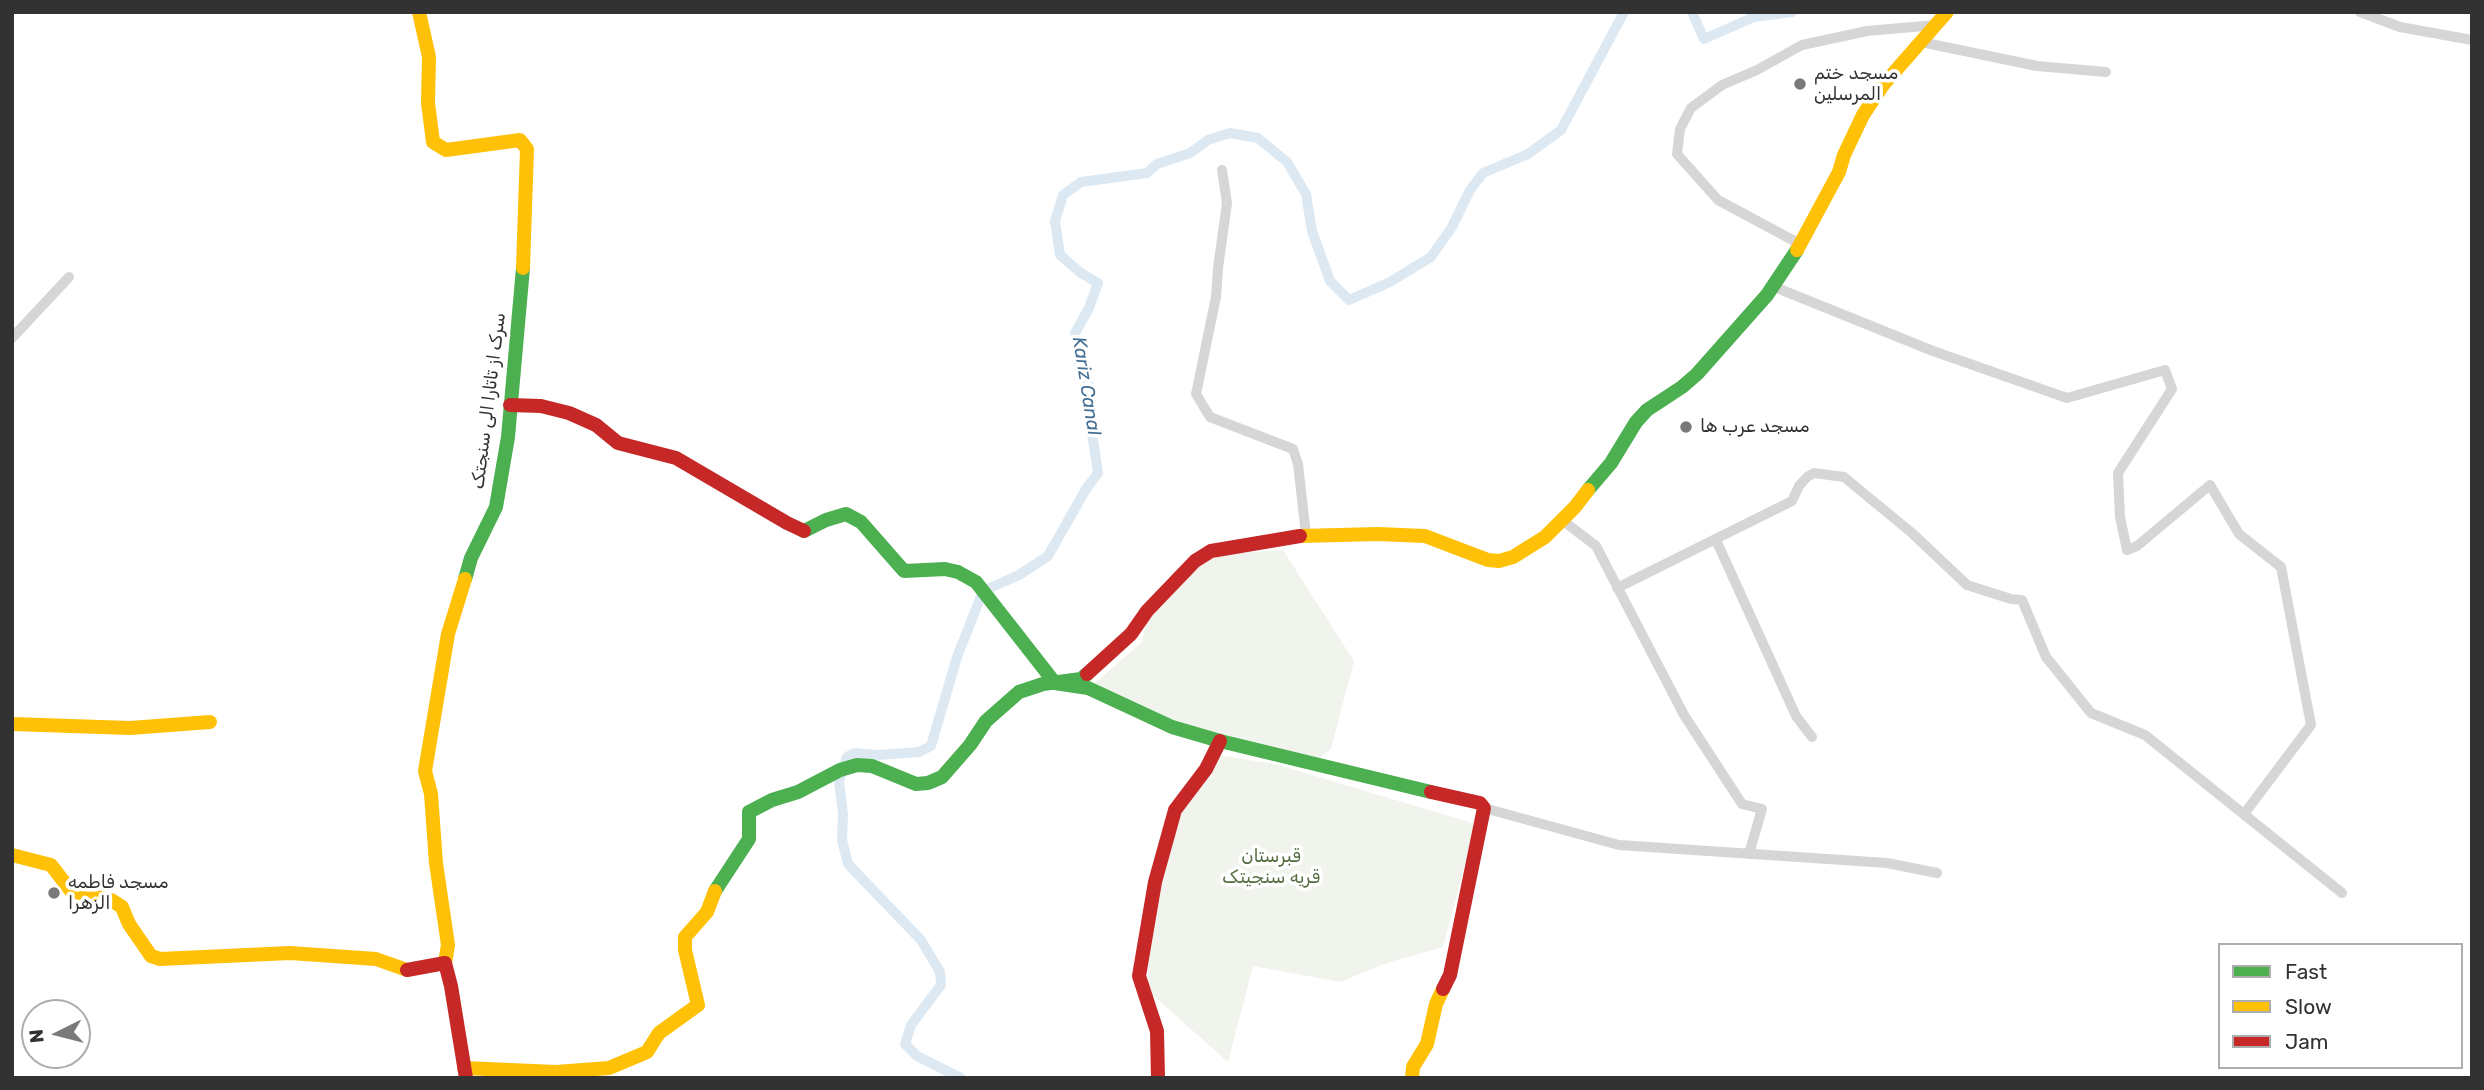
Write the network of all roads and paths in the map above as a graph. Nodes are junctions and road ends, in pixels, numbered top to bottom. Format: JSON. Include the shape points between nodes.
{"nodes":[{"id":1,"x":419,"y":12,"type":"edge"},
{"id":2,"x":1947,"y":12,"type":"edge"},
{"id":3,"x":2360,"y":12,"type":"edge"},
{"id":4,"x":1936,"y":25,"type":"junction"},
{"id":5,"x":2472,"y":40,"type":"edge"},
{"id":6,"x":1922,"y":42,"type":"junction"},
{"id":7,"x":2106,"y":72,"type":"dead end"},
{"id":8,"x":1222,"y":170,"type":"dead end"},
{"id":9,"x":1800,"y":244,"type":"junction"},
{"id":10,"x":69,"y":277,"type":"dead end"},
{"id":11,"x":1772,"y":286,"type":"junction"},
{"id":12,"x":12,"y":338,"type":"edge"},
{"id":13,"x":510,"y":405,"type":"junction"},
{"id":14,"x":1562,"y":520,"type":"junction"},
{"id":15,"x":1306,"y":535,"type":"junction"},
{"id":16,"x":1716,"y":540,"type":"junction"},
{"id":17,"x":1617,"y":589,"type":"junction"},
{"id":18,"x":1055,"y":683,"type":"junction"},
{"id":19,"x":210,"y":722,"type":"dead end"},
{"id":20,"x":12,"y":724,"type":"edge"},
{"id":21,"x":1812,"y":737,"type":"dead end"},
{"id":22,"x":1220,"y":741,"type":"junction"},
{"id":23,"x":1484,"y":808,"type":"junction"},
{"id":24,"x":2244,"y":814,"type":"junction"},
{"id":25,"x":1749,"y":854,"type":"junction"},
{"id":26,"x":12,"y":855,"type":"edge"},
{"id":27,"x":1937,"y":873,"type":"dead end"},
{"id":28,"x":2342,"y":893,"type":"dead end"},
{"id":29,"x":445,"y":963,"type":"junction"},
{"id":30,"x":465,"y":1073,"type":"edge"},
{"id":31,"x":1158,"y":1078,"type":"edge"},
{"id":32,"x":1412,"y":1078,"type":"edge"}],
"edges":[{"from":1,"to":13,"type":"street","name":"سرک از تاتارا الی سنجتک","via":[[429,57],[433,142],[446,150],[520,140],[527,149],[524,255]]},
{"from":2,"to":4,"type":"street"},
{"from":3,"to":5,"type":"street","via":[[2400,27]]},
{"from":4,"to":6,"type":"street"},
{"from":4,"to":9,"type":"street","via":[[1867,31],[1802,45],[1722,85],[1691,108],[1680,129],[1677,154],[1718,200]]},
{"from":6,"to":7,"type":"street","via":[[2037,66]]},
{"from":6,"to":9,"type":"street","via":[[1863,115]]},
{"from":8,"to":15,"type":"street","via":[[1227,203],[1216,297],[1196,394],[1210,417],[1293,449]]},
{"from":9,"to":11,"type":"street"},
{"from":10,"to":12,"type":"street"},
{"from":11,"to":14,"type":"street","via":[[1697,374],[1636,422],[1611,463]]},
{"from":11,"to":24,"type":"street","via":[[1933,351],[2067,398],[2165,370],[2172,389],[2118,472],[2127,550],[2210,485],[2239,534],[2281,567],[2311,725]]},
{"from":13,"to":18,"type":"street","via":[[569,413],[596,425],[618,443],[676,458],[805,531],[846,514],[861,522],[904,571],[945,569],[976,582]]},
{"from":13,"to":29,"type":"street","name":"سرک از تاتارا الی سنجتک","via":[[496,507],[471,558],[448,634],[427,751],[425,771],[448,945]]},
{"from":14,"to":15,"type":"street","via":[[1545,537],[1499,561],[1425,536]]},
{"from":14,"to":17,"type":"street","via":[[1596,546]]},
{"from":15,"to":18,"type":"street","via":[[1219,549],[1203,556],[1147,611],[1131,634],[1081,679]]},
{"from":16,"to":17,"type":"street"},
{"from":16,"to":21,"type":"street","via":[[1796,716]]},
{"from":16,"to":24,"type":"street","via":[[1792,501],[1799,486],[1814,473],[1844,477],[1967,585],[2022,600],[2046,657],[2091,713],[2145,735]]},
{"from":17,"to":25,"type":"street","via":[[1684,715],[1742,804],[1762,808]]},
{"from":18,"to":22,"type":"street","via":[[1088,688],[1172,727]]},
{"from":18,"to":30,"type":"street","via":[[1019,692],[986,721],[942,777],[929,783],[916,784],[872,766],[857,765],[749,812],[746,847],[715,891],[707,912],[685,937],[698,1006],[659,1033],[647,1052],[609,1068]]},
{"from":19,"to":20,"type":"street","via":[[130,728]]},
{"from":22,"to":23,"type":"street","via":[[1480,803]]},
{"from":22,"to":31,"type":"street","via":[[1206,769],[1175,810],[1155,882],[1139,976],[1157,1031]]},
{"from":23,"to":25,"type":"street","via":[[1619,845]]},
{"from":23,"to":32,"type":"street","via":[[1450,975]]},
{"from":24,"to":28,"type":"street"},
{"from":25,"to":27,"type":"street","via":[[1887,863]]},
{"from":26,"to":29,"type":"street","via":[[51,865],[71,891],[122,907],[145,948],[160,959],[290,953],[376,959],[408,970]]},
{"from":29,"to":30,"type":"street","name":"سرک از تاتارا الی سنجتک"}]}
